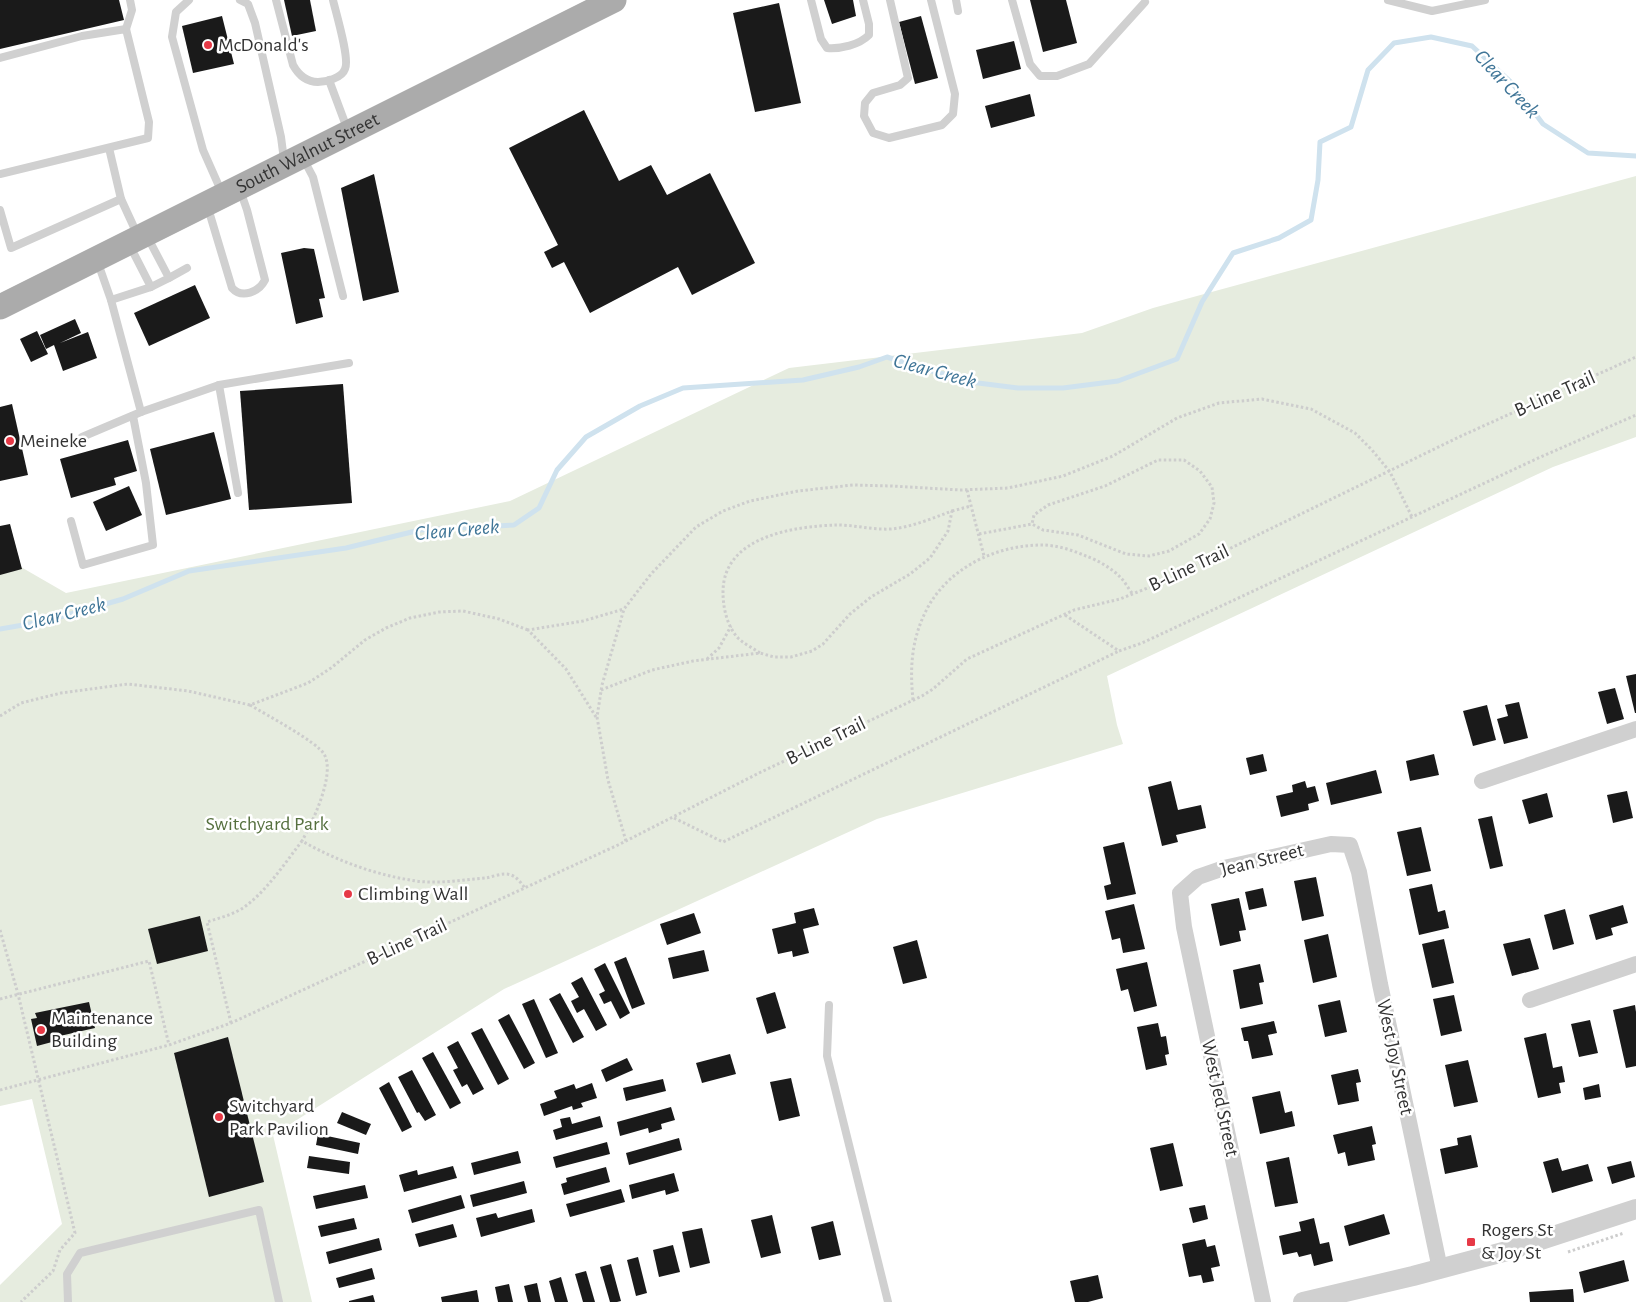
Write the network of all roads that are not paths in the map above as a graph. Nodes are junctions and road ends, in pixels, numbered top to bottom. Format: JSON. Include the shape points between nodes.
{"nodes":[{"id":1,"x":130,"y":0,"type":"edge"},
{"id":2,"x":189,"y":0,"type":"edge"},
{"id":3,"x":240,"y":0,"type":"edge"},
{"id":4,"x":276,"y":0,"type":"edge"},
{"id":5,"x":333,"y":0,"type":"edge"},
{"id":6,"x":614,"y":0,"type":"edge"},
{"id":7,"x":811,"y":0,"type":"edge"},
{"id":8,"x":863,"y":0,"type":"edge"},
{"id":9,"x":890,"y":0,"type":"edge"},
{"id":10,"x":931,"y":0,"type":"edge"},
{"id":11,"x":956,"y":0,"type":"edge"},
{"id":12,"x":1012,"y":0,"type":"edge"},
{"id":13,"x":1388,"y":0,"type":"edge"},
{"id":14,"x":1485,"y":0,"type":"edge"},
{"id":15,"x":1145,"y":2,"type":"dead end"},
{"id":16,"x":958,"y":11,"type":"dead end"},
{"id":17,"x":126,"y":28,"type":"junction"},
{"id":18,"x":0,"y":58,"type":"edge"},
{"id":19,"x":329,"y":80,"type":"junction"},
{"id":20,"x":349,"y":132,"type":"junction"},
{"id":21,"x":109,"y":148,"type":"junction"},
{"id":22,"x":293,"y":160,"type":"junction"},
{"id":23,"x":0,"y":174,"type":"edge"},
{"id":24,"x":223,"y":195,"type":"junction"},
{"id":25,"x":121,"y":199,"type":"junction"},
{"id":26,"x":0,"y":210,"type":"edge"},
{"id":27,"x":138,"y":238,"type":"junction"},
{"id":28,"x":96,"y":259,"type":"junction"},
{"id":29,"x":187,"y":268,"type":"dead end"},
{"id":30,"x":169,"y":278,"type":"junction"},
{"id":31,"x":151,"y":287,"type":"junction"},
{"id":32,"x":342,"y":296,"type":"dead end"},
{"id":33,"x":111,"y":300,"type":"junction"},
{"id":34,"x":0,"y":307,"type":"edge"},
{"id":35,"x":349,"y":363,"type":"dead end"},
{"id":36,"x":219,"y":385,"type":"junction"},
{"id":37,"x":141,"y":412,"type":"junction"},
{"id":38,"x":133,"y":416,"type":"junction"},
{"id":39,"x":82,"y":437,"type":"dead end"},
{"id":40,"x":238,"y":493,"type":"dead end"},
{"id":41,"x":71,"y":522,"type":"dead end"},
{"id":42,"x":1636,"y":729,"type":"edge"},
{"id":43,"x":1482,"y":781,"type":"dead end"},
{"id":44,"x":1350,"y":845,"type":"joint"},
{"id":45,"x":1180,"y":893,"type":"joint"},
{"id":46,"x":1636,"y":964,"type":"edge"},
{"id":47,"x":1530,"y":1000,"type":"dead end"},
{"id":48,"x":829,"y":1005,"type":"dead end"},
{"id":49,"x":1636,"y":1209,"type":"edge"},
{"id":50,"x":1440,"y":1269,"type":"junction"},
{"id":51,"x":68,"y":1302,"type":"edge"},
{"id":52,"x":279,"y":1302,"type":"edge"},
{"id":53,"x":888,"y":1302,"type":"edge"},
{"id":54,"x":1263,"y":1302,"type":"edge"},
{"id":55,"x":1303,"y":1302,"type":"edge"}],
"edges":[{"from":1,"to":17,"type":"lane","via":[[132,10]]},
{"from":2,"to":24,"type":"lane","via":[[176,12],[172,37],[204,150]]},
{"from":3,"to":22,"type":"lane","via":[[248,4],[255,22],[281,137]]},
{"from":4,"to":19,"type":"lane","via":[[298,73],[317,82]]},
{"from":5,"to":19,"type":"lane","via":[[346,67],[344,72]]},
{"from":6,"to":20,"type":"main road","name":"South Walnut Street"},
{"from":7,"to":8,"type":"lane","via":[[821,39],[827,48],[836,49],[863,42],[869,35]]},
{"from":9,"to":10,"type":"lane","via":[[908,78],[900,85],[874,93],[865,103],[864,116],[873,132],[890,138],[942,125],[953,114],[955,94]]},
{"from":11,"to":16,"type":"lane"},
{"from":12,"to":15,"type":"lane","via":[[1030,64],[1040,76],[1057,76],[1089,64]]},
{"from":13,"to":14,"type":"lane","via":[[1432,11]]},
{"from":17,"to":18,"type":"lane"},
{"from":17,"to":21,"type":"lane","via":[[149,122],[148,138]]},
{"from":19,"to":20,"type":"lane"},
{"from":20,"to":22,"type":"main road","name":"South Walnut Street"},
{"from":21,"to":23,"type":"lane"},
{"from":21,"to":25,"type":"lane"},
{"from":22,"to":24,"type":"main road","name":"South Walnut Street"},
{"from":22,"to":32,"type":"lane","via":[[313,177]]},
{"from":24,"to":24,"type":"lane","via":[[232,288],[242,294],[258,290],[265,280],[247,210]]},
{"from":24,"to":27,"type":"main road","name":"South Walnut Street"},
{"from":25,"to":26,"type":"lane","via":[[11,248]]},
{"from":25,"to":27,"type":"lane"},
{"from":27,"to":28,"type":"main road","name":"South Walnut Street"},
{"from":27,"to":30,"type":"lane"},
{"from":27,"to":31,"type":"lane"},
{"from":28,"to":33,"type":"lane"},
{"from":28,"to":34,"type":"main road","name":"South Walnut Street"},
{"from":29,"to":30,"type":"lane"},
{"from":30,"to":31,"type":"lane"},
{"from":31,"to":33,"type":"lane"},
{"from":33,"to":37,"type":"lane"},
{"from":35,"to":36,"type":"lane"},
{"from":36,"to":37,"type":"lane"},
{"from":36,"to":40,"type":"lane"},
{"from":37,"to":38,"type":"lane"},
{"from":38,"to":39,"type":"lane"},
{"from":38,"to":41,"type":"lane","via":[[146,483],[153,545],[83,565]]},
{"from":42,"to":43,"type":"street"},
{"from":44,"to":45,"type":"street","name":"Jean Street","via":[[1331,844],[1224,868],[1198,877]]},
{"from":44,"to":50,"type":"street","name":"West Joy Street","via":[[1359,872]]},
{"from":45,"to":54,"type":"street","name":"West Jed Street","via":[[1184,927]]},
{"from":46,"to":47,"type":"street"},
{"from":48,"to":53,"type":"lane","via":[[827,1056]]},
{"from":49,"to":50,"type":"street"},
{"from":50,"to":55,"type":"street"},
{"from":51,"to":52,"type":"lane","via":[[67,1274],[80,1252],[258,1210]]}]}
